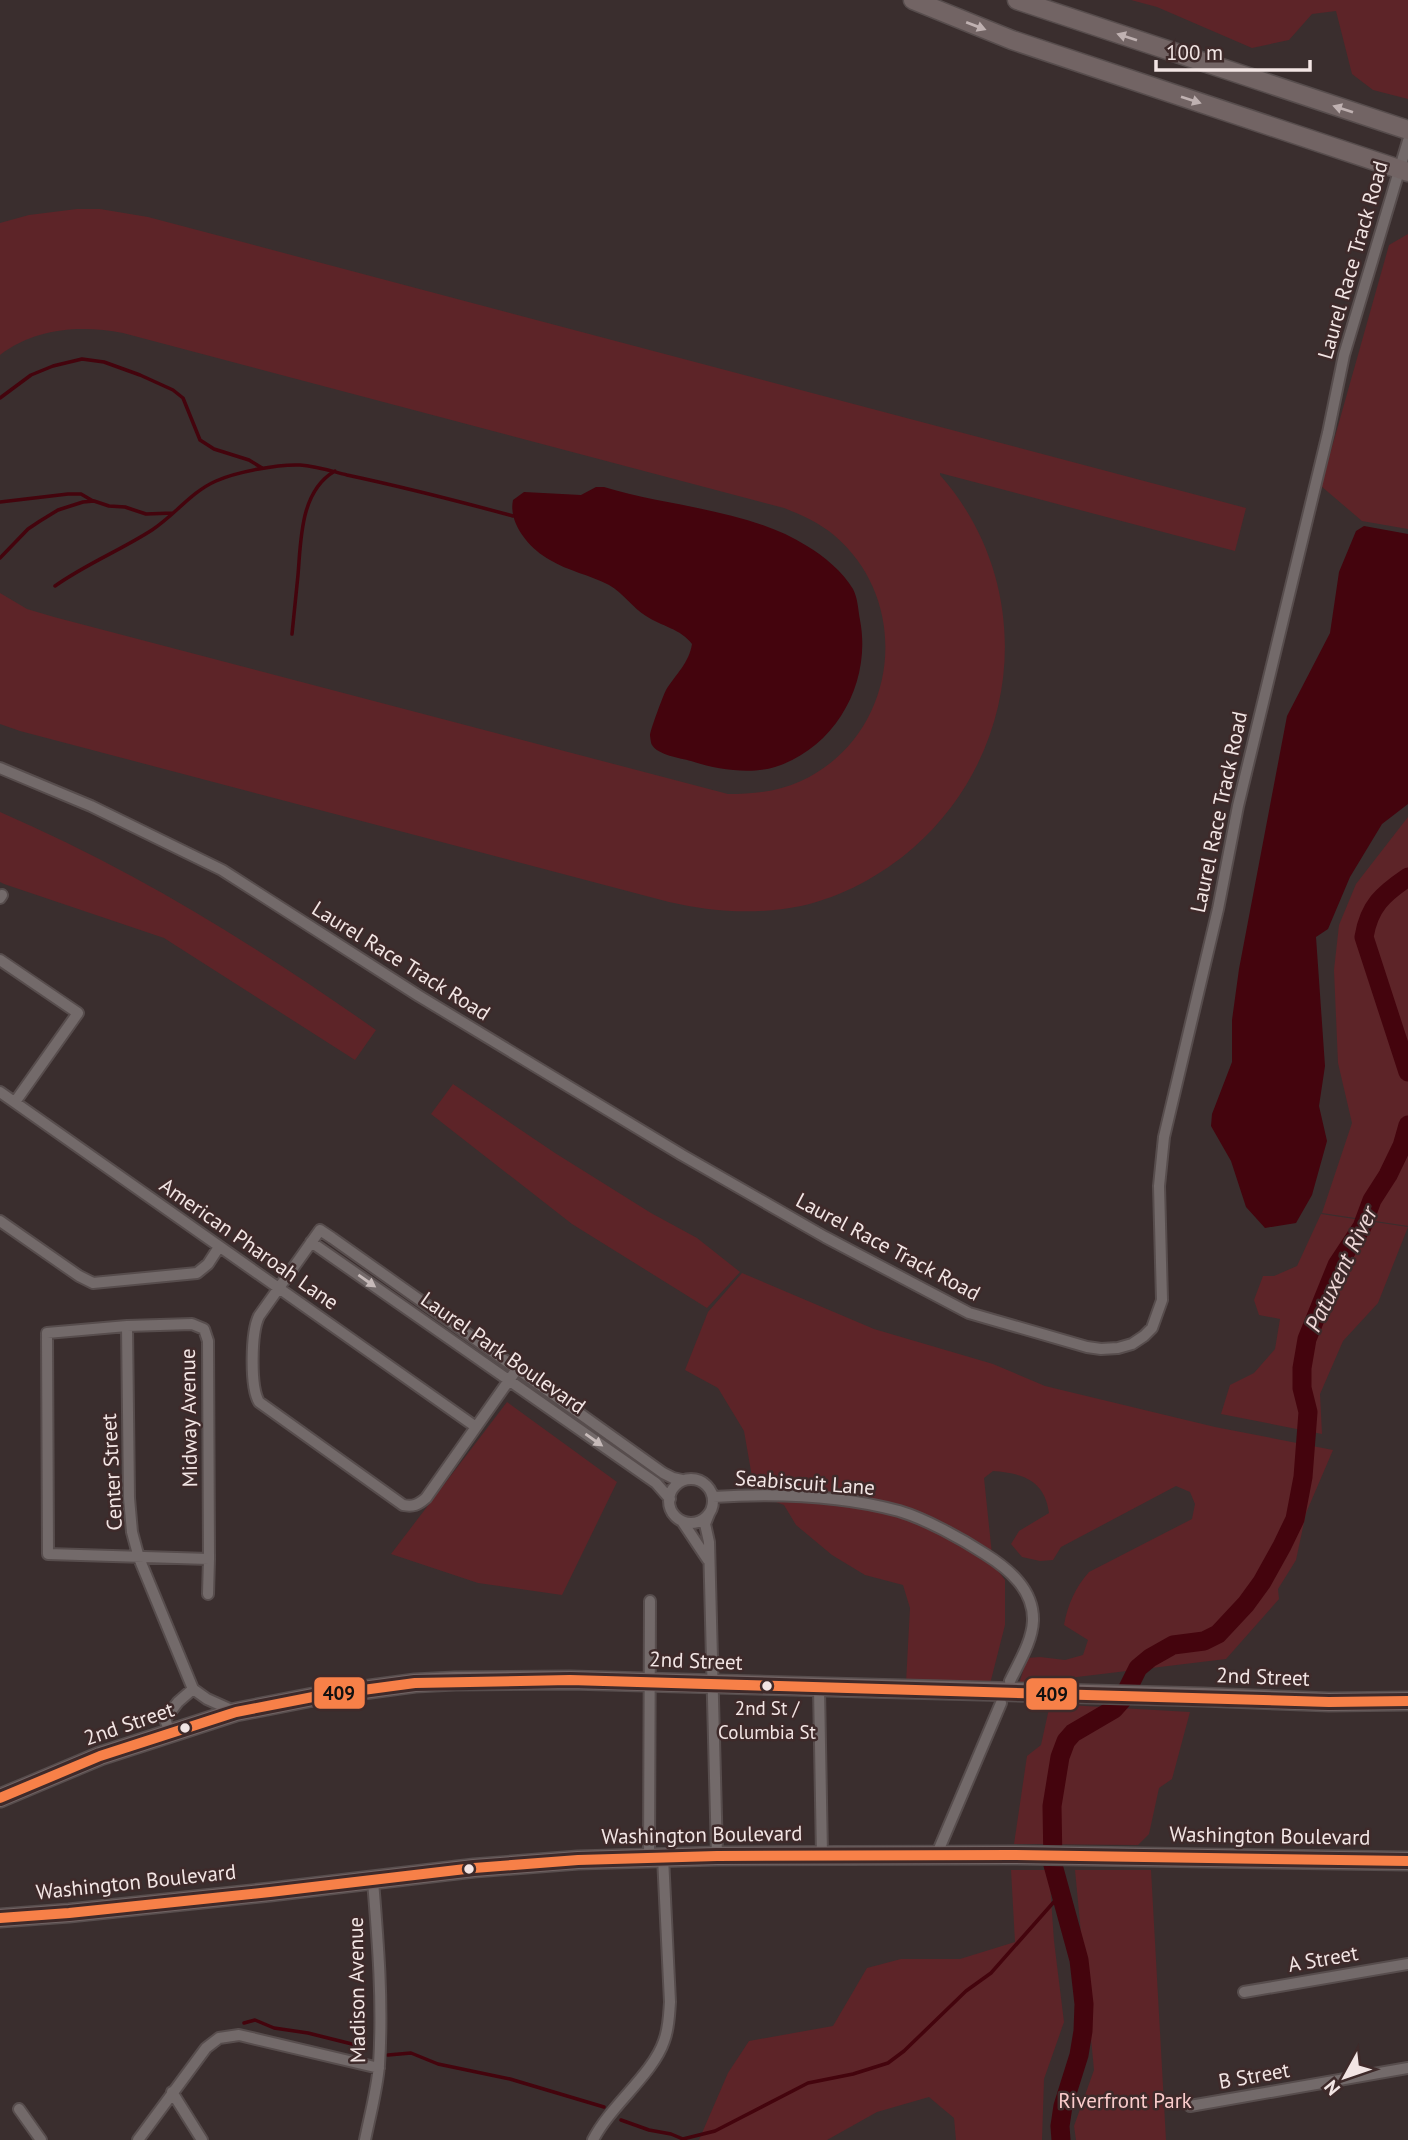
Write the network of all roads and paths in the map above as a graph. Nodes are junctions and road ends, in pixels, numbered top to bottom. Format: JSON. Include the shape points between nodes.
{"nodes":[{"id":1,"x":913,"y":0,"type":"edge"},
{"id":2,"x":1017,"y":0,"type":"edge"},
{"id":3,"x":1408,"y":131,"type":"edge"},
{"id":4,"x":1408,"y":141,"type":"edge"},
{"id":5,"x":1404,"y":170,"type":"edge"},
{"id":6,"x":0,"y":768,"type":"edge"},
{"id":7,"x":0,"y":961,"type":"edge"},
{"id":8,"x":0,"y":1092,"type":"edge"},
{"id":9,"x":15,"y":1102,"type":"junction"},
{"id":10,"x":0,"y":1221,"type":"edge"},
{"id":11,"x":312,"y":1242,"type":"junction"},
{"id":12,"x":219,"y":1247,"type":"junction"},
{"id":13,"x":277,"y":1288,"type":"junction"},
{"id":14,"x":127,"y":1326,"type":"junction"},
{"id":15,"x":517,"y":1369,"type":"junction"},
{"id":16,"x":509,"y":1380,"type":"junction"},
{"id":17,"x":476,"y":1427,"type":"junction"},
{"id":18,"x":682,"y":1480,"type":"junction"},
{"id":19,"x":713,"y":1497,"type":"junction"},
{"id":20,"x":670,"y":1499,"type":"junction"},
{"id":21,"x":709,"y":1514,"type":"junction"},
{"id":22,"x":682,"y":1521,"type":"junction"},
{"id":23,"x":139,"y":1558,"type":"junction"},
{"id":24,"x":209,"y":1559,"type":"junction"},
{"id":25,"x":708,"y":1560,"type":"junction"},
{"id":26,"x":208,"y":1594,"type":"dead end"},
{"id":27,"x":650,"y":1601,"type":"dead end"},
{"id":28,"x":1010,"y":1681,"type":"dead end"},
{"id":29,"x":650,"y":1682,"type":"junction"},
{"id":30,"x":711,"y":1684,"type":"junction"},
{"id":31,"x":820,"y":1688,"type":"junction"},
{"id":32,"x":194,"y":1689,"type":"junction"},
{"id":33,"x":1408,"y":1701,"type":"edge"},
{"id":34,"x":1001,"y":1703,"type":"dead end"},
{"id":35,"x":236,"y":1712,"type":"junction"},
{"id":36,"x":170,"y":1733,"type":"junction"},
{"id":37,"x":0,"y":1798,"type":"edge"},
{"id":38,"x":717,"y":1856,"type":"junction"},
{"id":39,"x":822,"y":1856,"type":"junction"},
{"id":40,"x":936,"y":1856,"type":"junction"},
{"id":41,"x":656,"y":1858,"type":"junction"},
{"id":42,"x":1408,"y":1861,"type":"edge"},
{"id":43,"x":373,"y":1881,"type":"junction"},
{"id":44,"x":0,"y":1918,"type":"edge"},
{"id":45,"x":1408,"y":1964,"type":"edge"},
{"id":46,"x":1244,"y":1992,"type":"dead end"},
{"id":47,"x":379,"y":2068,"type":"junction"},
{"id":48,"x":1408,"y":2068,"type":"edge"},
{"id":49,"x":172,"y":2092,"type":"junction"},
{"id":50,"x":1190,"y":2106,"type":"dead end"},
{"id":51,"x":19,"y":2109,"type":"dead end"},
{"id":52,"x":41,"y":2140,"type":"edge"},
{"id":53,"x":138,"y":2140,"type":"edge"},
{"id":54,"x":202,"y":2140,"type":"edge"},
{"id":55,"x":365,"y":2140,"type":"edge"},
{"id":56,"x":593,"y":2140,"type":"edge"}],
"edges":[{"from":1,"to":5,"type":"main road","one_way":true,"via":[[1012,40]]},
{"from":3,"to":2,"type":"main road","one_way":true},
{"from":4,"to":5,"type":"street","name":"Laurel Race Track Road"},
{"from":5,"to":6,"type":"street","name":"Laurel Race Track Road","via":[[1344,355],[1164,1137],[1159,1186],[1162,1300],[1152,1328],[1132,1344],[1087,1347],[969,1313],[682,1155],[418,996],[222,870]]},
{"from":7,"to":9,"type":"street","via":[[78,1013]]},
{"from":8,"to":9,"type":"street","name":"American Pharoah Lane"},
{"from":9,"to":12,"type":"street","name":"American Pharoah Lane"},
{"from":10,"to":12,"type":"street","via":[[93,1283],[197,1273]]},
{"from":11,"to":13,"type":"street"},
{"from":11,"to":15,"type":"street","name":"Laurel Park Boulevard","via":[[320,1230]]},
{"from":11,"to":16,"type":"street","name":"Laurel Park Boulevard","one_way":true},
{"from":12,"to":13,"type":"street","name":"American Pharoah Lane"},
{"from":13,"to":17,"type":"street","name":"American Pharoah Lane"},
{"from":13,"to":17,"type":"street","via":[[254,1329],[256,1397],[402,1505],[414,1506],[426,1498]]},
{"from":14,"to":23,"type":"street","name":"Center Street","via":[[130,1499]]},
{"from":14,"to":23,"type":"street","name":"Midway Avenue","via":[[47,1333],[48,1554]]},
{"from":14,"to":24,"type":"street","name":"Midway Avenue","via":[[192,1324],[207,1334]]},
{"from":15,"to":16,"type":"street"},
{"from":15,"to":18,"type":"street","name":"Laurel Park Boulevard","via":[[663,1473]]},
{"from":16,"to":17,"type":"street"},
{"from":16,"to":20,"type":"street","name":"Laurel Park Boulevard","one_way":true,"via":[[656,1483]]},
{"from":18,"to":19,"type":"street","name":"Laurel Park Boulevard","via":[[703,1482]]},
{"from":18,"to":20,"type":"street"},
{"from":19,"to":21,"type":"street"},
{"from":19,"to":28,"type":"street","name":"Seabiscuit Lane","via":[[755,1494],[870,1504],[902,1512],[981,1552],[1009,1571],[1031,1604],[1031,1636]]},
{"from":20,"to":22,"type":"street","name":"Laurel Park Boulevard","via":[[672,1511]]},
{"from":21,"to":22,"type":"street","via":[[696,1522]]},
{"from":21,"to":25,"type":"street","via":[[705,1524]]},
{"from":22,"to":25,"type":"street","name":"Laurel Park Boulevard"},
{"from":23,"to":24,"type":"street"},
{"from":23,"to":32,"type":"street","name":"Center Street"},
{"from":24,"to":26,"type":"street","name":"Midway Avenue"},
{"from":25,"to":30,"type":"street"},
{"from":27,"to":29,"type":"street"},
{"from":29,"to":30,"type":"main road","name":"2nd Street"},
{"from":29,"to":35,"type":"main road","name":"2nd Street","via":[[415,1683]]},
{"from":29,"to":41,"type":"street"},
{"from":30,"to":31,"type":"main road","name":"2nd Street"},
{"from":30,"to":38,"type":"street"},
{"from":31,"to":33,"type":"main road","name":"2nd Street"},
{"from":31,"to":39,"type":"street"},
{"from":32,"to":35,"type":"street"},
{"from":32,"to":36,"type":"street","via":[[165,1718]]},
{"from":34,"to":40,"type":"street"},
{"from":35,"to":36,"type":"main road","name":"2nd Street"},
{"from":36,"to":37,"type":"main road","name":"2nd Street","via":[[100,1756]]},
{"from":38,"to":39,"type":"main road","name":"Washington Boulevard"},
{"from":38,"to":41,"type":"main road","name":"Washington Boulevard"},
{"from":39,"to":40,"type":"main road","name":"Washington Boulevard"},
{"from":40,"to":42,"type":"main road","name":"Washington Boulevard"},
{"from":41,"to":43,"type":"main road","name":"Washington Boulevard","via":[[474,1868]]},
{"from":41,"to":56,"type":"street","via":[[670,2002],[668,2026],[659,2053]]},
{"from":43,"to":44,"type":"main road","name":"Washington Boulevard"},
{"from":43,"to":47,"type":"street","name":"Madison Avenue","via":[[381,1982]]},
{"from":45,"to":46,"type":"street","name":"A Street"},
{"from":47,"to":49,"type":"street","via":[[239,2035],[219,2038]]},
{"from":47,"to":55,"type":"street","name":"Madison Avenue"},
{"from":48,"to":50,"type":"street","name":"B Street"},
{"from":49,"to":53,"type":"street"},
{"from":49,"to":54,"type":"street"},
{"from":51,"to":52,"type":"street"}]}
